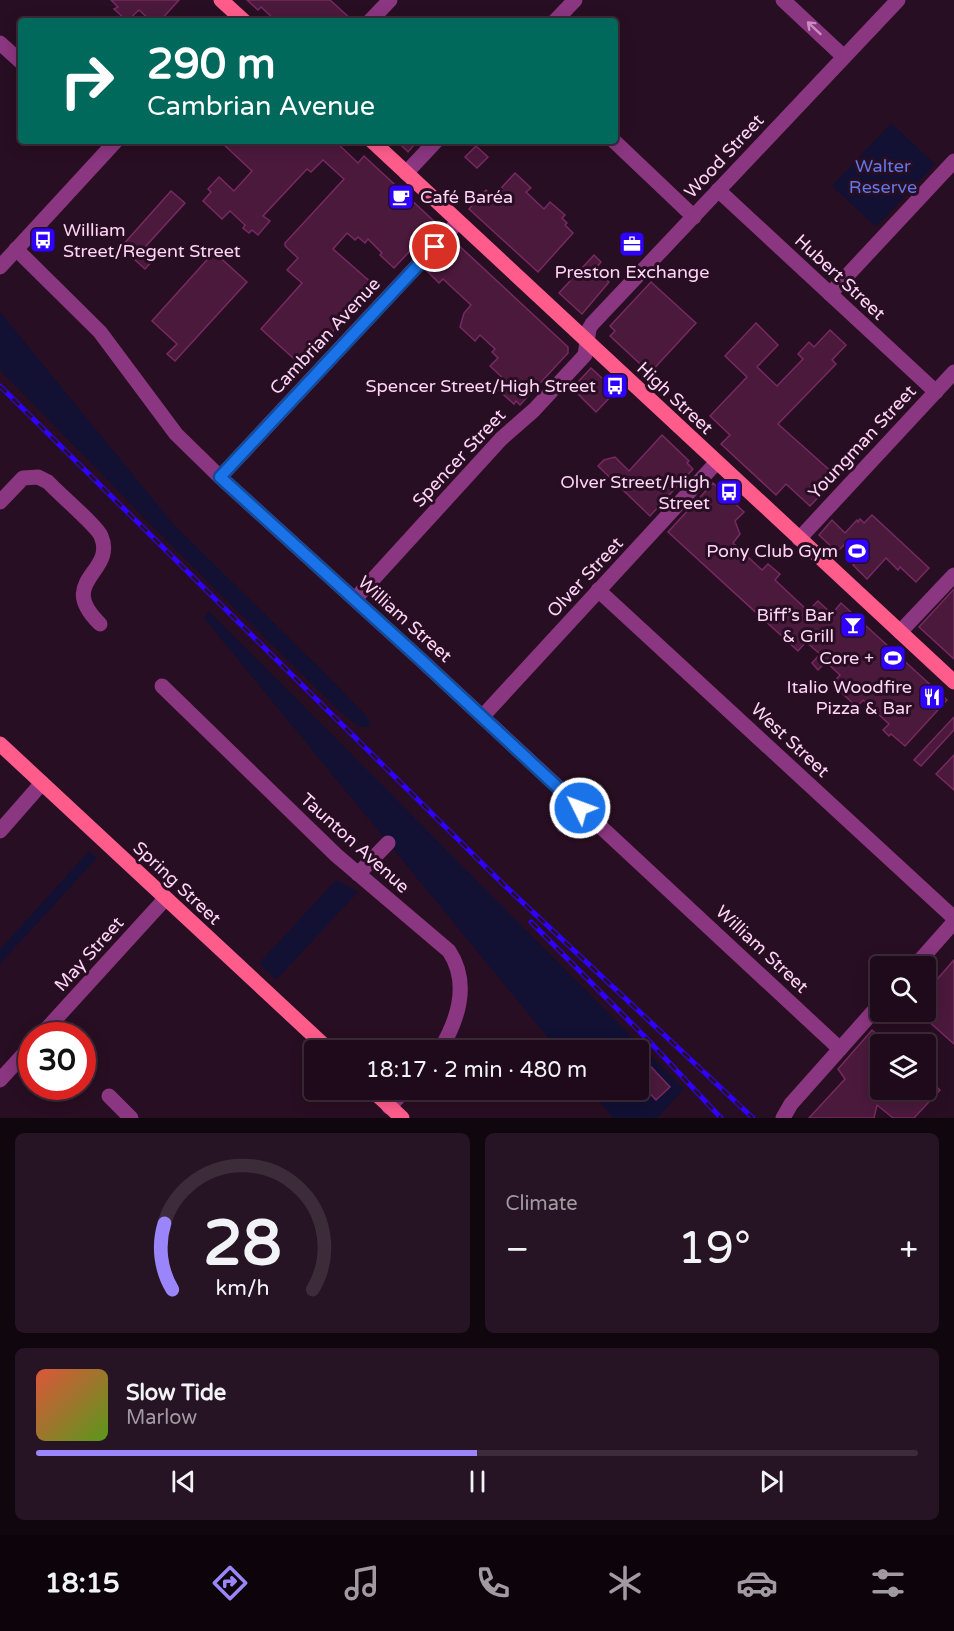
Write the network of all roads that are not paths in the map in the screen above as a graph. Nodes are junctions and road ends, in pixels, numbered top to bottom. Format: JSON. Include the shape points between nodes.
{"nodes":[{"id":1,"x":221,"y":0,"type":"edge"},
{"id":2,"x":390,"y":0,"type":"edge"},
{"id":3,"x":575,"y":0,"type":"edge"},
{"id":4,"x":783,"y":0,"type":"edge"},
{"id":5,"x":898,"y":0,"type":"edge"},
{"id":6,"x":236,"y":18,"type":"edge"},
{"id":7,"x":373,"y":18,"type":"edge"},
{"id":8,"x":558,"y":18,"type":"edge"},
{"id":9,"x":0,"y":43,"type":"edge"},
{"id":10,"x":844,"y":57,"type":"junction"},
{"id":11,"x":18,"y":59,"type":"edge"},
{"id":12,"x":113,"y":144,"type":"edge"},
{"id":13,"x":375,"y":144,"type":"edge"},
{"id":14,"x":433,"y":144,"type":"edge"},
{"id":15,"x":617,"y":144,"type":"edge"},
{"id":16,"x":954,"y":162,"type":"edge"},
{"id":17,"x":406,"y":173,"type":"junction"},
{"id":18,"x":718,"y":190,"type":"junction"},
{"id":19,"x":694,"y":216,"type":"junction"},
{"id":20,"x":458,"y":222,"type":"junction"},
{"id":21,"x":16,"y":249,"type":"junction"},
{"id":22,"x":0,"y":267,"type":"edge"},
{"id":23,"x":830,"y":294,"type":"junction"},
{"id":24,"x":588,"y":343,"type":"junction"},
{"id":25,"x":954,"y":372,"type":"edge"},
{"id":26,"x":936,"y":392,"type":"junction"},
{"id":27,"x":716,"y":463,"type":"junction"},
{"id":28,"x":220,"y":477,"type":"junction"},
{"id":29,"x":0,"y":502,"type":"edge"},
{"id":30,"x":799,"y":539,"type":"junction"},
{"id":31,"x":954,"y":575,"type":"edge"},
{"id":32,"x":598,"y":590,"type":"junction"},
{"id":33,"x":355,"y":599,"type":"junction"},
{"id":34,"x":100,"y":624,"type":"dead end"},
{"id":35,"x":900,"y":632,"type":"junction"},
{"id":36,"x":954,"y":682,"type":"edge"},
{"id":37,"x":162,"y":686,"type":"dead end"},
{"id":38,"x":482,"y":717,"type":"junction"},
{"id":39,"x":0,"y":744,"type":"edge"},
{"id":40,"x":42,"y":783,"type":"junction"},
{"id":41,"x":0,"y":831,"type":"edge"},
{"id":42,"x":388,"y":843,"type":"dead end"},
{"id":43,"x":358,"y":874,"type":"junction"},
{"id":44,"x":165,"y":899,"type":"junction"},
{"id":45,"x":954,"y":920,"type":"edge"},
{"id":46,"x":923,"y":956,"type":"edge"},
{"id":47,"x":870,"y":1015,"type":"edge"},
{"id":48,"x":53,"y":1022,"type":"edge"},
{"id":49,"x":318,"y":1040,"type":"edge"},
{"id":50,"x":445,"y":1040,"type":"edge"},
{"id":51,"x":840,"y":1049,"type":"junction"},
{"id":52,"x":18,"y":1060,"type":"edge"},
{"id":53,"x":0,"y":1080,"type":"edge"},
{"id":54,"x":109,"y":1096,"type":"dead end"},
{"id":55,"x":382,"y":1100,"type":"edge"},
{"id":56,"x":396,"y":1100,"type":"edge"},
{"id":57,"x":389,"y":1107,"type":"junction"},
{"id":58,"x":131,"y":1118,"type":"edge"},
{"id":59,"x":402,"y":1118,"type":"edge"},
{"id":60,"x":783,"y":1118,"type":"edge"}],
"edges":[{"from":1,"to":6,"type":"main road"},
{"from":2,"to":7,"type":"street"},
{"from":3,"to":8,"type":"street"},
{"from":10,"to":4,"type":"street","one_way":true},
{"from":5,"to":10,"type":"street","name":"Wood Street"},
{"from":9,"to":11,"type":"street"},
{"from":10,"to":18,"type":"street","name":"Wood Street"},
{"from":12,"to":21,"type":"street"},
{"from":13,"to":17,"type":"main road","name":"High Street"},
{"from":14,"to":17,"type":"street"},
{"from":15,"to":19,"type":"street"},
{"from":16,"to":23,"type":"street"},
{"from":17,"to":20,"type":"main road","name":"High Street"},
{"from":18,"to":19,"type":"street","name":"Wood Street"},
{"from":18,"to":23,"type":"street","name":"Hubert Street"},
{"from":19,"to":24,"type":"street","name":"Wood Street","via":[[592,324]]},
{"from":20,"to":24,"type":"main road","name":"High Street"},
{"from":20,"to":28,"type":"street","name":"Cambrian Avenue"},
{"from":21,"to":22,"type":"street"},
{"from":21,"to":28,"type":"street","name":"William Street","via":[[100,332],[176,434]]},
{"from":23,"to":26,"type":"street","name":"Hubert Street"},
{"from":24,"to":27,"type":"main road","name":"High Street"},
{"from":24,"to":33,"type":"street","name":"Spencer Street","via":[[585,355],[501,439]]},
{"from":25,"to":26,"type":"street","name":"Youngman Street"},
{"from":26,"to":30,"type":"street","name":"Youngman Street"},
{"from":27,"to":30,"type":"main road","name":"High Street"},
{"from":27,"to":32,"type":"street","name":"Olver Street"},
{"from":28,"to":33,"type":"street","name":"William Street"},
{"from":29,"to":34,"type":"street","via":[[23,478],[38,477],[48,482],[101,535],[104,548],[100,562],[82,600],[87,612]]},
{"from":30,"to":35,"type":"main road","name":"High Street"},
{"from":31,"to":35,"type":"street"},
{"from":32,"to":38,"type":"street","name":"Olver Street"},
{"from":32,"to":45,"type":"street","name":"West Street"},
{"from":33,"to":38,"type":"street","name":"William Street"},
{"from":35,"to":36,"type":"main road","name":"High Street"},
{"from":37,"to":43,"type":"street","name":"Taunton Avenue"},
{"from":38,"to":51,"type":"street","name":"William Street"},
{"from":39,"to":40,"type":"main road","name":"Spring Street"},
{"from":40,"to":41,"type":"street"},
{"from":40,"to":44,"type":"main road","name":"Spring Street"},
{"from":42,"to":43,"type":"street"},
{"from":43,"to":50,"type":"street","name":"Taunton Avenue","via":[[449,951],[456,962],[460,1005]]},
{"from":44,"to":48,"type":"street","name":"May Street"},
{"from":44,"to":49,"type":"main road","name":"Spring Street"},
{"from":45,"to":46,"type":"street"},
{"from":47,"to":51,"type":"street"},
{"from":51,"to":60,"type":"street"},
{"from":52,"to":53,"type":"street"},
{"from":54,"to":58,"type":"street"},
{"from":55,"to":57,"type":"main road"},
{"from":56,"to":57,"type":"street"},
{"from":57,"to":59,"type":"main road"}]}
